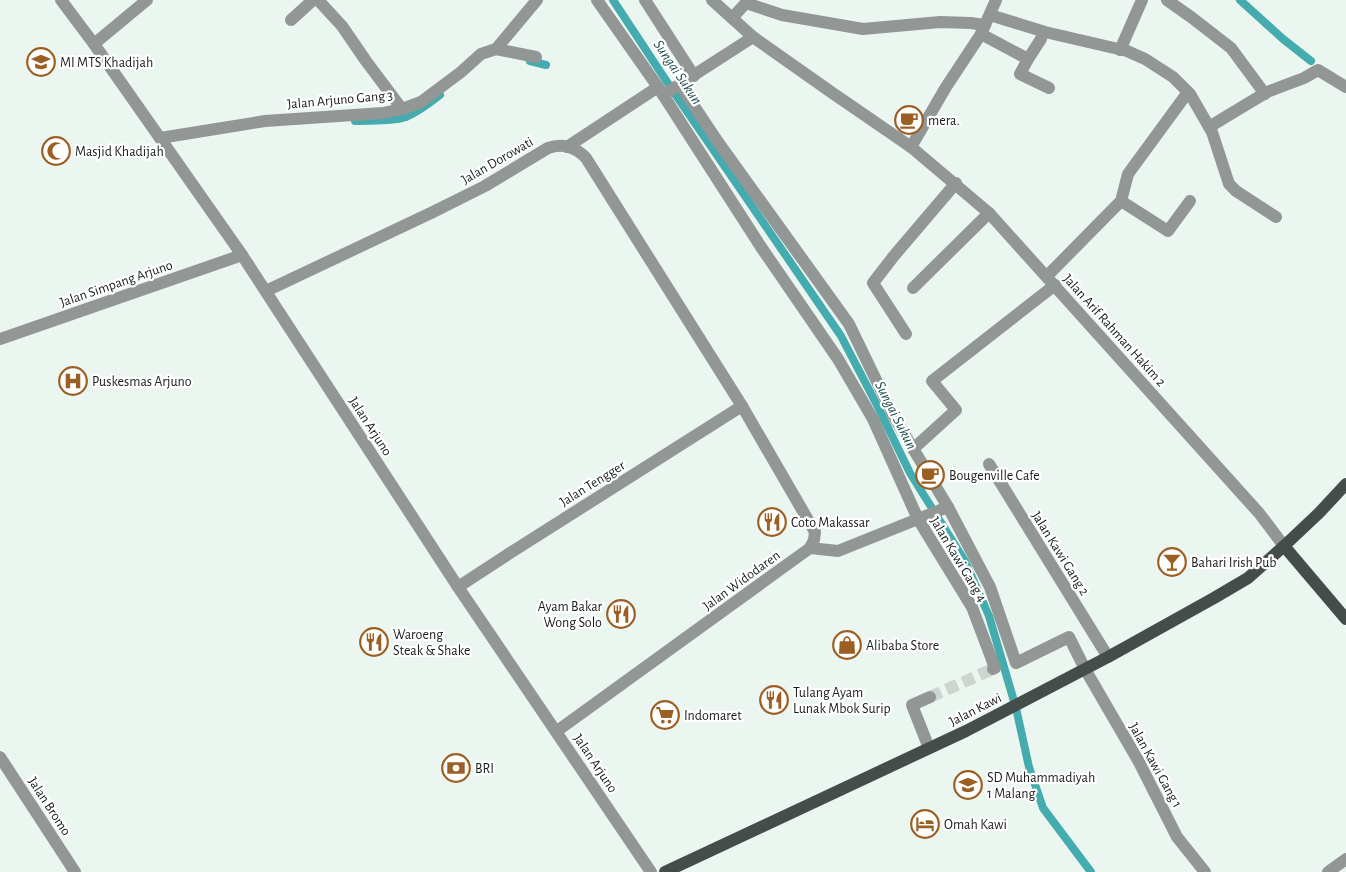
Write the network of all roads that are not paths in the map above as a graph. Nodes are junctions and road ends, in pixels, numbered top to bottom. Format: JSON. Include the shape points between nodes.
{"nodes":[{"id":1,"x":61,"y":0,"type":"edge"},
{"id":2,"x":147,"y":0,"type":"edge"},
{"id":3,"x":313,"y":0,"type":"edge"},
{"id":4,"x":318,"y":0,"type":"edge"},
{"id":5,"x":537,"y":0,"type":"edge"},
{"id":6,"x":597,"y":0,"type":"edge"},
{"id":7,"x":645,"y":0,"type":"edge"},
{"id":8,"x":712,"y":0,"type":"edge"},
{"id":9,"x":996,"y":0,"type":"edge"},
{"id":10,"x":1142,"y":0,"type":"edge"},
{"id":11,"x":1167,"y":0,"type":"edge"},
{"id":12,"x":732,"y":18,"type":"junction"},
{"id":13,"x":292,"y":20,"type":"dead end"},
{"id":14,"x":986,"y":25,"type":"junction"},
{"id":15,"x":753,"y":37,"type":"junction"},
{"id":16,"x":1041,"y":39,"type":"dead end"},
{"id":17,"x":94,"y":44,"type":"junction"},
{"id":18,"x":496,"y":49,"type":"junction"},
{"id":19,"x":1120,"y":50,"type":"junction"},
{"id":20,"x":536,"y":57,"type":"dead end"},
{"id":21,"x":1028,"y":59,"type":"junction"},
{"id":22,"x":694,"y":76,"type":"junction"},
{"id":23,"x":680,"y":85,"type":"junction"},
{"id":24,"x":1346,"y":87,"type":"edge"},
{"id":25,"x":1048,"y":88,"type":"dead end"},
{"id":26,"x":661,"y":91,"type":"junction"},
{"id":27,"x":1188,"y":92,"type":"junction"},
{"id":28,"x":1265,"y":94,"type":"junction"},
{"id":29,"x":402,"y":109,"type":"junction"},
{"id":30,"x":1209,"y":127,"type":"junction"},
{"id":31,"x":160,"y":138,"type":"junction"},
{"id":32,"x":567,"y":146,"type":"junction"},
{"id":33,"x":911,"y":147,"type":"junction"},
{"id":34,"x":956,"y":183,"type":"junction"},
{"id":35,"x":1121,"y":201,"type":"junction"},
{"id":36,"x":1190,"y":201,"type":"dead end"},
{"id":37,"x":990,"y":213,"type":"junction"},
{"id":38,"x":1276,"y":217,"type":"dead end"},
{"id":39,"x":242,"y":255,"type":"junction"},
{"id":40,"x":1051,"y":280,"type":"junction"},
{"id":41,"x":913,"y":288,"type":"dead end"},
{"id":42,"x":266,"y":291,"type":"junction"},
{"id":43,"x":906,"y":334,"type":"dead end"},
{"id":44,"x":0,"y":339,"type":"edge"},
{"id":45,"x":742,"y":406,"type":"junction"},
{"id":46,"x":914,"y":449,"type":"junction"},
{"id":47,"x":989,"y":464,"type":"dead end"},
{"id":48,"x":1346,"y":484,"type":"edge"},
{"id":49,"x":948,"y":507,"type":"junction"},
{"id":50,"x":918,"y":519,"type":"junction"},
{"id":51,"x":1284,"y":546,"type":"junction"},
{"id":52,"x":810,"y":548,"type":"junction"},
{"id":53,"x":458,"y":587,"type":"junction"},
{"id":54,"x":1346,"y":619,"type":"edge"},
{"id":55,"x":1108,"y":657,"type":"junction"},
{"id":56,"x":993,"y":669,"type":"dead end"},
{"id":57,"x":1085,"y":669,"type":"junction"},
{"id":58,"x":930,"y":697,"type":"tunnel mouth"},
{"id":59,"x":556,"y":731,"type":"junction"},
{"id":60,"x":930,"y":748,"type":"junction"},
{"id":61,"x":0,"y":757,"type":"edge"},
{"id":62,"x":1346,"y":859,"type":"edge"},
{"id":63,"x":75,"y":872,"type":"edge"},
{"id":64,"x":651,"y":872,"type":"edge"},
{"id":65,"x":665,"y":872,"type":"edge"},
{"id":66,"x":1205,"y":872,"type":"edge"},
{"id":67,"x":1328,"y":872,"type":"edge"}],
"edges":[{"from":1,"to":17,"type":"street","name":"Jalan Arjuno"},
{"from":2,"to":17,"type":"street"},
{"from":3,"to":13,"type":"street"},
{"from":4,"to":29,"type":"street","via":[[342,26]]},
{"from":5,"to":18,"type":"street"},
{"from":6,"to":26,"type":"street","name":"Jalan Kawi Gang 4"},
{"from":7,"to":22,"type":"street"},
{"from":8,"to":12,"type":"street","name":"Jalan Arif Rahman Hakim 2"},
{"from":9,"to":14,"type":"street"},
{"from":10,"to":19,"type":"street"},
{"from":11,"to":28,"type":"street","via":[[1231,48]]},
{"from":12,"to":14,"type":"street","via":[[746,3],[782,16],[863,29],[940,22]]},
{"from":12,"to":15,"type":"street","name":"Jalan Arif Rahman Hakim 2"},
{"from":14,"to":19,"type":"street","via":[[1045,32]]},
{"from":14,"to":21,"type":"street"},
{"from":14,"to":33,"type":"street"},
{"from":15,"to":22,"type":"street"},
{"from":15,"to":33,"type":"street","name":"Jalan Arif Rahman Hakim 2"},
{"from":16,"to":21,"type":"street"},
{"from":17,"to":31,"type":"street","name":"Jalan Arjuno"},
{"from":18,"to":20,"type":"street"},
{"from":18,"to":29,"type":"street","name":"Jalan Arjuno Gang 3","via":[[481,54],[421,102]]},
{"from":19,"to":27,"type":"street","via":[[1145,59],[1173,77]]},
{"from":21,"to":25,"type":"street","via":[[1020,74]]},
{"from":22,"to":23,"type":"street"},
{"from":23,"to":26,"type":"street"},
{"from":23,"to":46,"type":"street","via":[[849,324],[893,415]]},
{"from":24,"to":28,"type":"street","via":[[1318,70]]},
{"from":26,"to":32,"type":"street"},
{"from":26,"to":50,"type":"street","name":"Jalan Kawi Gang 4","via":[[761,247],[838,359],[873,419]]},
{"from":27,"to":30,"type":"street"},
{"from":27,"to":35,"type":"street","via":[[1128,174]]},
{"from":28,"to":30,"type":"street"},
{"from":29,"to":31,"type":"street","name":"Jalan Arjuno Gang 3","via":[[265,121]]},
{"from":30,"to":38,"type":"street","via":[[1229,184]]},
{"from":31,"to":39,"type":"street","name":"Jalan Arjuno"},
{"from":32,"to":42,"type":"street","name":"Jalan Dorowati","via":[[548,148],[485,186]]},
{"from":32,"to":45,"type":"street","via":[[586,158]]},
{"from":33,"to":34,"type":"street","name":"Jalan Arif Rahman Hakim 2"},
{"from":34,"to":37,"type":"street","name":"Jalan Arif Rahman Hakim 2"},
{"from":34,"to":43,"type":"street","via":[[873,283]]},
{"from":35,"to":36,"type":"street","via":[[1168,231]]},
{"from":35,"to":40,"type":"street"},
{"from":37,"to":40,"type":"street","name":"Jalan Arif Rahman Hakim 2"},
{"from":37,"to":41,"type":"street"},
{"from":39,"to":42,"type":"street","name":"Jalan Arjuno"},
{"from":39,"to":44,"type":"street","name":"Jalan Simpang Arjuno"},
{"from":40,"to":46,"type":"street","via":[[932,381],[956,410]]},
{"from":40,"to":51,"type":"street","name":"Jalan Arif Rahman Hakim 2","via":[[1259,513]]},
{"from":42,"to":53,"type":"street","name":"Jalan Arjuno"},
{"from":45,"to":52,"type":"street","via":[[812,525],[815,532]]},
{"from":45,"to":53,"type":"street","name":"Jalan Tengger"},
{"from":46,"to":49,"type":"street"},
{"from":47,"to":55,"type":"street","name":"Jalan Kawi Gang 2"},
{"from":48,"to":51,"type":"main road","name":"Jalan Kawi"},
{"from":49,"to":50,"type":"street"},
{"from":49,"to":57,"type":"street","name":"Jalan Kawi Gang 1","via":[[990,587],[1016,663],[1070,637]]},
{"from":50,"to":52,"type":"street","via":[[838,551]]},
{"from":50,"to":56,"type":"street","name":"Jalan Kawi Gang 4","via":[[972,607]]},
{"from":51,"to":54,"type":"main road"},
{"from":51,"to":55,"type":"main road","name":"Jalan Kawi","via":[[1248,578]]},
{"from":52,"to":59,"type":"street","name":"Jalan Widodaren"},
{"from":53,"to":59,"type":"street","name":"Jalan Arjuno"},
{"from":55,"to":57,"type":"main road","name":"Jalan Kawi"},
{"from":57,"to":60,"type":"main road","name":"Jalan Kawi"},
{"from":57,"to":66,"type":"street","name":"Jalan Kawi Gang 1","via":[[1139,762],[1177,837]]},
{"from":58,"to":60,"type":"street","via":[[912,705]]},
{"from":59,"to":64,"type":"street","name":"Jalan Arjuno"},
{"from":60,"to":65,"type":"main road","name":"Jalan Kawi"},
{"from":61,"to":63,"type":"street","name":"Jalan Bromo"},
{"from":62,"to":67,"type":"street"}]}
